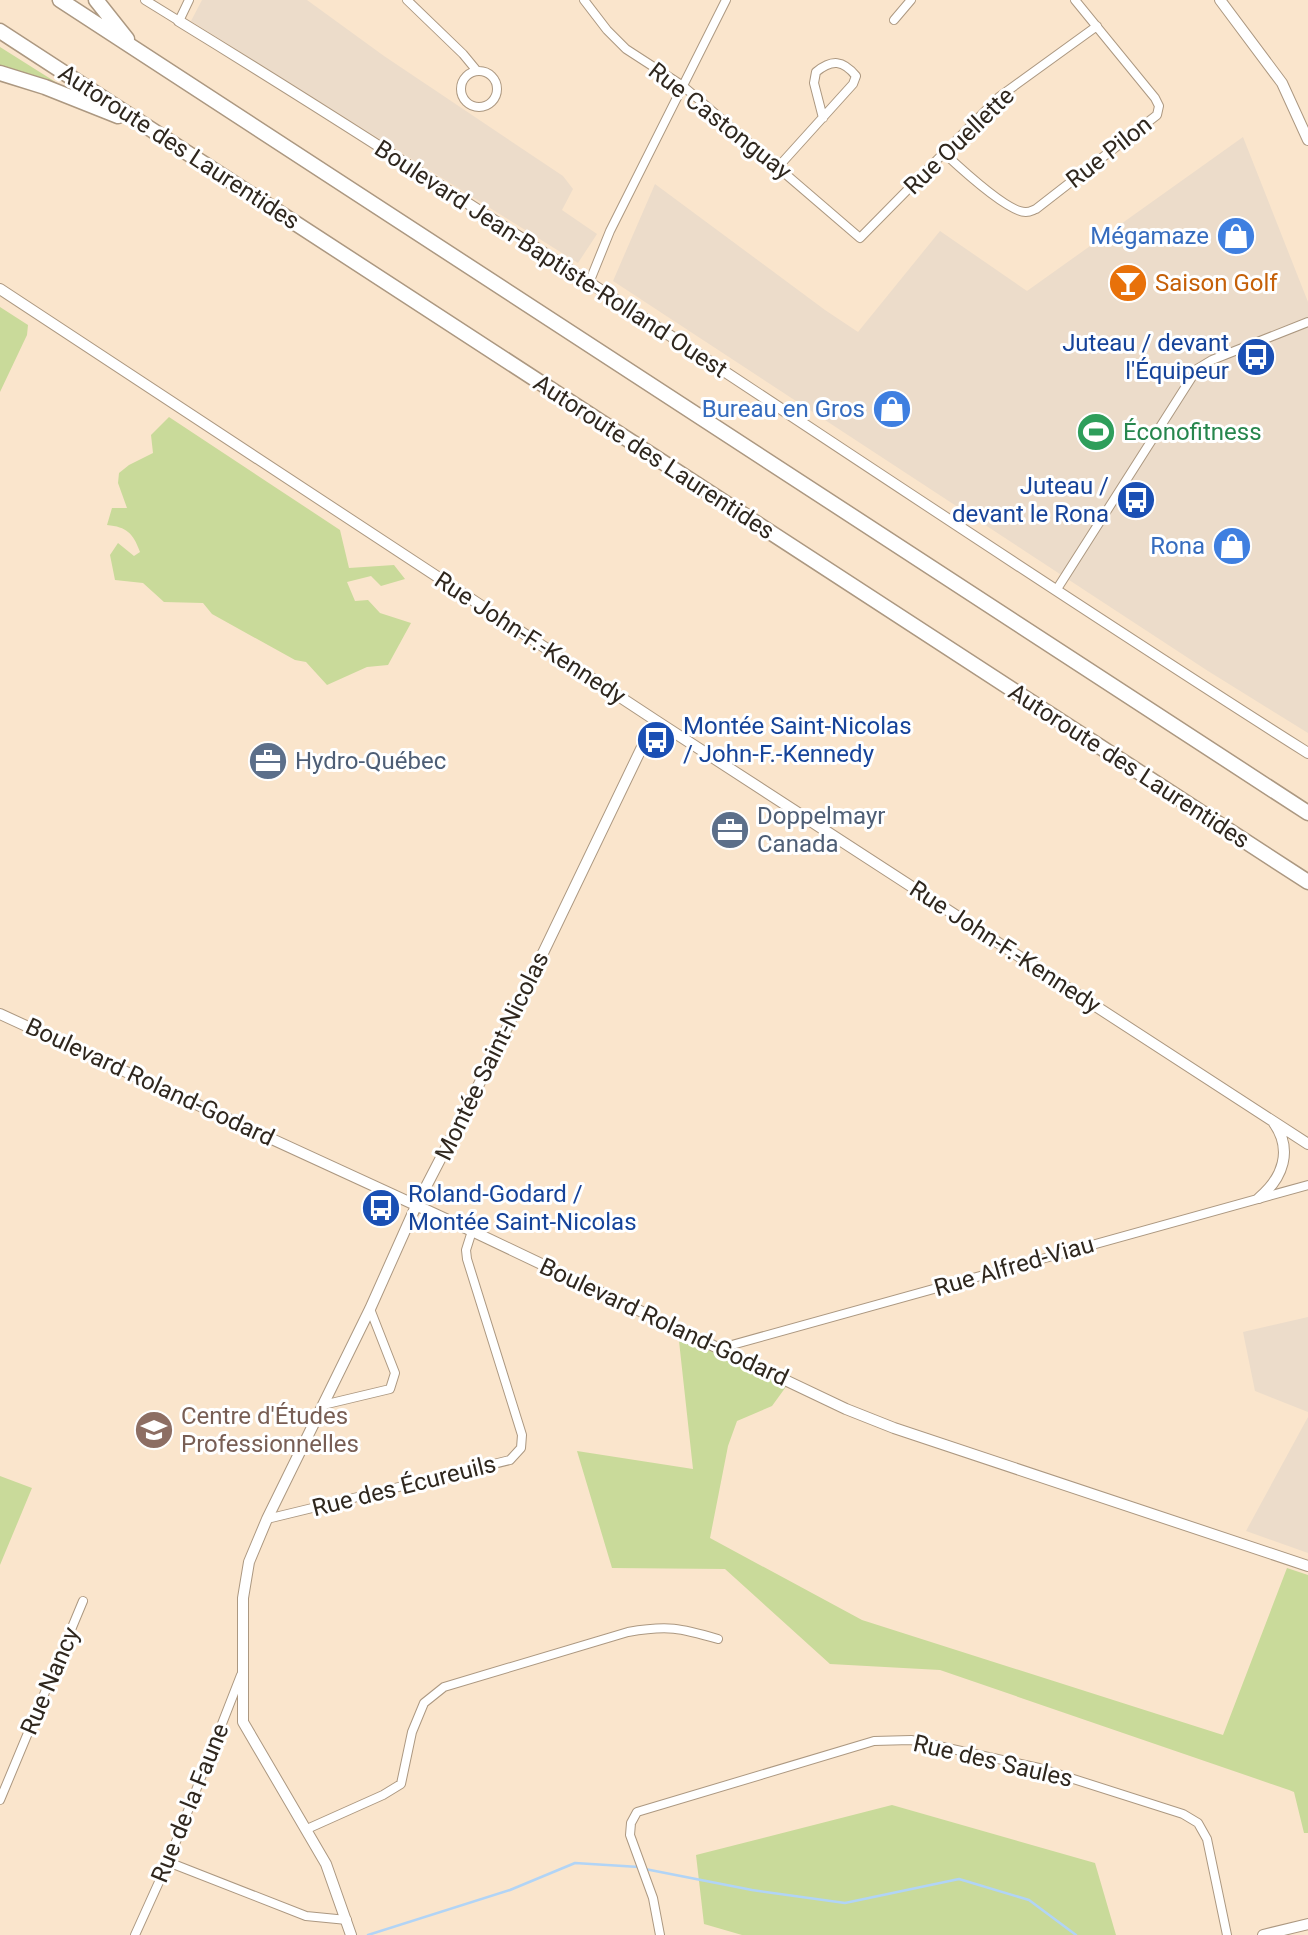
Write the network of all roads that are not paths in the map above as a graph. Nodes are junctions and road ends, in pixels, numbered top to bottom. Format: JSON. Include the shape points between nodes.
{"nodes":[{"id":1,"x":60,"y":0,"type":"edge"},
{"id":2,"x":96,"y":0,"type":"edge"},
{"id":3,"x":145,"y":0,"type":"edge"},
{"id":4,"x":190,"y":0,"type":"edge"},
{"id":5,"x":407,"y":0,"type":"edge"},
{"id":6,"x":584,"y":0,"type":"edge"},
{"id":7,"x":726,"y":0,"type":"edge"},
{"id":8,"x":911,"y":0,"type":"edge"},
{"id":9,"x":1075,"y":0,"type":"edge"},
{"id":10,"x":1220,"y":0,"type":"edge"},
{"id":11,"x":894,"y":20,"type":"dead end"},
{"id":12,"x":179,"y":21,"type":"junction"},
{"id":13,"x":1097,"y":26,"type":"junction"},
{"id":14,"x":0,"y":32,"type":"edge"},
{"id":15,"x":134,"y":48,"type":"junction"},
{"id":16,"x":477,"y":71,"type":"junction"},
{"id":17,"x":0,"y":73,"type":"edge"},
{"id":18,"x":683,"y":86,"type":"junction"},
{"id":19,"x":823,"y":118,"type":"junction"},
{"id":20,"x":149,"y":128,"type":"junction"},
{"id":21,"x":1308,"y":140,"type":"edge"},
{"id":22,"x":944,"y":153,"type":"junction"},
{"id":23,"x":779,"y":166,"type":"junction"},
{"id":24,"x":860,"y":238,"type":"joint"},
{"id":25,"x":589,"y":283,"type":"junction"},
{"id":26,"x":0,"y":289,"type":"edge"},
{"id":27,"x":1308,"y":323,"type":"edge"},
{"id":28,"x":1057,"y":589,"type":"junction"},
{"id":29,"x":655,"y":720,"type":"junction"},
{"id":30,"x":1308,"y":753,"type":"edge"},
{"id":31,"x":1308,"y":813,"type":"edge"},
{"id":32,"x":1308,"y":882,"type":"edge"},
{"id":33,"x":0,"y":1014,"type":"edge"},
{"id":34,"x":1272,"y":1120,"type":"junction"},
{"id":35,"x":1308,"y":1143,"type":"edge"},
{"id":36,"x":1308,"y":1185,"type":"edge"},
{"id":37,"x":1259,"y":1198,"type":"junction"},
{"id":38,"x":416,"y":1206,"type":"junction"},
{"id":39,"x":472,"y":1231,"type":"junction"},
{"id":40,"x":370,"y":1309,"type":"junction"},
{"id":41,"x":721,"y":1348,"type":"junction"},
{"id":42,"x":323,"y":1405,"type":"junction"},
{"id":43,"x":267,"y":1519,"type":"junction"},
{"id":44,"x":1308,"y":1566,"type":"edge"},
{"id":45,"x":83,"y":1601,"type":"dead end"},
{"id":46,"x":718,"y":1639,"type":"dead end"},
{"id":47,"x":243,"y":1670,"type":"junction"},
{"id":48,"x":0,"y":1800,"type":"edge"},
{"id":49,"x":307,"y":1829,"type":"junction"},
{"id":50,"x":168,"y":1862,"type":"junction"},
{"id":51,"x":347,"y":1920,"type":"junction"},
{"id":52,"x":1308,"y":1924,"type":"edge"},
{"id":53,"x":135,"y":1935,"type":"edge"},
{"id":54,"x":351,"y":1935,"type":"edge"},
{"id":55,"x":660,"y":1935,"type":"edge"},
{"id":56,"x":1227,"y":1935,"type":"edge"},
{"id":57,"x":1263,"y":1935,"type":"edge"}],
"edges":[{"from":1,"to":15,"type":"highway"},
{"from":2,"to":15,"type":"highway"},
{"from":3,"to":12,"type":"street"},
{"from":4,"to":12,"type":"street"},
{"from":5,"to":16,"type":"street"},
{"from":6,"to":18,"type":"street","name":"Rue Castonguay","via":[[626,49]]},
{"from":7,"to":18,"type":"street"},
{"from":8,"to":11,"type":"street"},
{"from":9,"to":13,"type":"street","name":"Rue Pilon"},
{"from":10,"to":21,"type":"street","via":[[1282,83]]},
{"from":12,"to":25,"type":"street","name":"Boulevard Jean-Baptiste-Rolland Ouest"},
{"from":13,"to":22,"type":"street","name":"Rue Ouellette","via":[[999,97]]},
{"from":13,"to":22,"type":"street","name":"Rue Pilon","via":[[1156,98],[1157,115],[1037,209],[1026,212],[1014,209],[977,183]]},
{"from":14,"to":20,"type":"highway","name":"Autoroute des Laurentides"},
{"from":15,"to":31,"type":"highway"},
{"from":16,"to":16,"type":"street","via":[[489,73],[498,88],[495,100],[480,108],[468,104],[461,94],[466,77]]},
{"from":17,"to":20,"type":"highway"},
{"from":18,"to":23,"type":"street","name":"Rue Castonguay"},
{"from":18,"to":25,"type":"street"},
{"from":19,"to":19,"type":"street","via":[[853,84],[856,76],[849,66],[835,62],[816,72],[814,83]]},
{"from":19,"to":23,"type":"street"},
{"from":20,"to":32,"type":"highway","name":"Autoroute des Laurentides"},
{"from":22,"to":24,"type":"street","name":"Rue Ouellette"},
{"from":23,"to":24,"type":"street","name":"Rue Castonguay"},
{"from":25,"to":28,"type":"street","name":"Boulevard Jean-Baptiste-Rolland Ouest"},
{"from":26,"to":29,"type":"street","name":"Rue John-F.-Kennedy"},
{"from":27,"to":28,"type":"street","via":[[1197,369]]},
{"from":28,"to":30,"type":"street","name":"Boulevard Jean-Baptiste-Rolland Ouest"},
{"from":29,"to":34,"type":"street","name":"Rue John-F.-Kennedy"},
{"from":29,"to":38,"type":"street","name":"Montée Saint-Nicolas"},
{"from":33,"to":38,"type":"street","name":"Boulevard Roland-Godard"},
{"from":34,"to":35,"type":"street","name":"Rue John-F.-Kennedy"},
{"from":34,"to":37,"type":"street","via":[[1284,1142],[1285,1155],[1276,1180]]},
{"from":36,"to":37,"type":"street","name":"Rue Alfred-Viau"},
{"from":37,"to":41,"type":"street","name":"Rue Alfred-Viau"},
{"from":38,"to":39,"type":"street","name":"Boulevard Roland-Godard"},
{"from":38,"to":40,"type":"street","name":"Montée Saint-Nicolas"},
{"from":39,"to":41,"type":"street","name":"Boulevard Roland-Godard"},
{"from":39,"to":43,"type":"street","name":"Rue des Écureuils","via":[[467,1259],[522,1436],[521,1448],[510,1460]]},
{"from":40,"to":42,"type":"street","name":"Montée Saint-Nicolas"},
{"from":40,"to":42,"type":"street","via":[[395,1373],[390,1389]]},
{"from":41,"to":44,"type":"street","name":"Boulevard Roland-Godard","via":[[894,1428]]},
{"from":42,"to":43,"type":"street","name":"Montée Saint-Nicolas"},
{"from":43,"to":47,"type":"street","name":"Montée Saint-Nicolas","via":[[249,1562],[243,1598]]},
{"from":45,"to":48,"type":"street","name":"Rue Nancy"},
{"from":46,"to":49,"type":"street","via":[[680,1628],[656,1627],[444,1687],[424,1703],[412,1732],[401,1784]]},
{"from":47,"to":49,"type":"street","name":"Montée Saint-Nicolas","via":[[243,1722]]},
{"from":47,"to":50,"type":"street","name":"Rue de la Faune"},
{"from":49,"to":51,"type":"street","name":"Montée Saint-Nicolas"},
{"from":50,"to":51,"type":"street","via":[[306,1916]]},
{"from":50,"to":53,"type":"street","name":"Rue de la Faune"},
{"from":51,"to":54,"type":"street","name":"Montée Saint-Nicolas"},
{"from":52,"to":57,"type":"street"},
{"from":55,"to":56,"type":"street","name":"Rue des Saules","via":[[653,1898],[630,1835],[637,1812],[874,1741],[911,1740],[1039,1768],[1184,1814],[1198,1823],[1207,1839]]}]}
